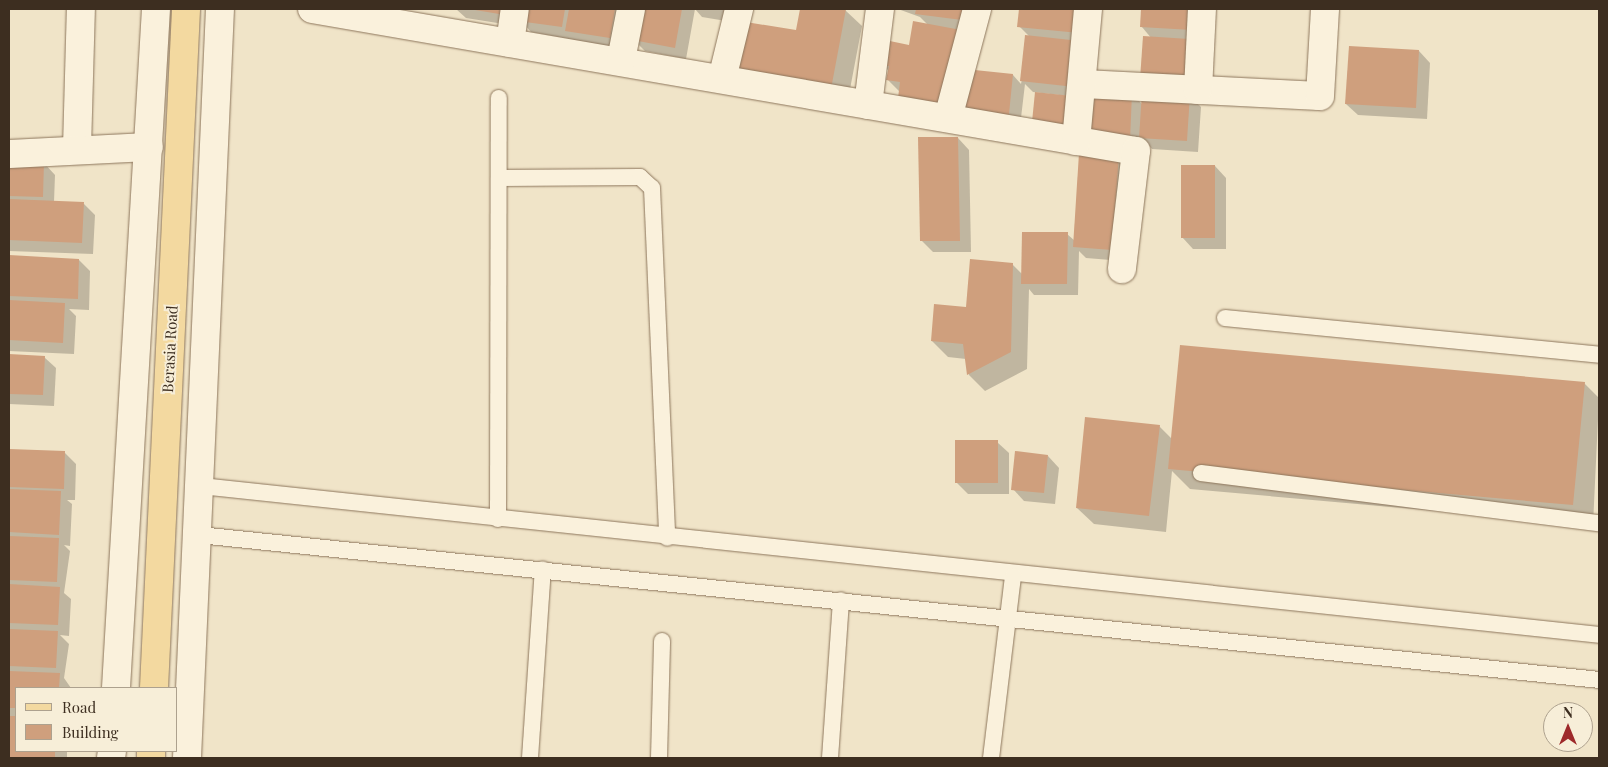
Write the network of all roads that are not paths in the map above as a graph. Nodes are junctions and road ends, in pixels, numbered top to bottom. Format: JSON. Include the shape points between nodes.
{"nodes":[{"id":1,"x":81,"y":9,"type":"edge"},
{"id":2,"x":156,"y":9,"type":"edge"},
{"id":3,"x":186,"y":9,"type":"edge"},
{"id":4,"x":220,"y":9,"type":"edge"},
{"id":5,"x":312,"y":9,"type":"edge"},
{"id":6,"x":515,"y":9,"type":"edge"},
{"id":7,"x":631,"y":9,"type":"edge"},
{"id":8,"x":738,"y":9,"type":"edge"},
{"id":9,"x":880,"y":9,"type":"edge"},
{"id":10,"x":977,"y":9,"type":"edge"},
{"id":11,"x":1088,"y":9,"type":"edge"},
{"id":12,"x":1202,"y":9,"type":"edge"},
{"id":13,"x":1325,"y":9,"type":"edge"},
{"id":14,"x":340,"y":11,"type":"edge"},
{"id":15,"x":384,"y":14,"type":"edge"},
{"id":16,"x":510,"y":44,"type":"junction"},
{"id":17,"x":621,"y":60,"type":"junction"},
{"id":18,"x":722,"y":80,"type":"junction"},
{"id":19,"x":1083,"y":84,"type":"junction"},
{"id":20,"x":1198,"y":90,"type":"junction"},
{"id":21,"x":499,"y":98,"type":"dead end"},
{"id":22,"x":868,"y":105,"type":"junction"},
{"id":23,"x":948,"y":118,"type":"junction"},
{"id":24,"x":1076,"y":141,"type":"junction"},
{"id":25,"x":149,"y":147,"type":"junction"},
{"id":26,"x":77,"y":148,"type":"junction"},
{"id":27,"x":9,"y":154,"type":"edge"},
{"id":28,"x":500,"y":178,"type":"junction"},
{"id":29,"x":1122,"y":269,"type":"dead end"},
{"id":30,"x":1225,"y":318,"type":"dead end"},
{"id":31,"x":1599,"y":355,"type":"edge"},
{"id":32,"x":1201,"y":473,"type":"dead end"},
{"id":33,"x":201,"y":486,"type":"junction"},
{"id":34,"x":498,"y":519,"type":"junction"},
{"id":35,"x":1599,"y":523,"type":"edge"},
{"id":36,"x":199,"y":535,"type":"junction"},
{"id":37,"x":667,"y":538,"type":"junction"},
{"id":38,"x":543,"y":569,"type":"junction"},
{"id":39,"x":1013,"y":576,"type":"junction"},
{"id":40,"x":841,"y":600,"type":"junction"},
{"id":41,"x":1010,"y":618,"type":"junction"},
{"id":42,"x":1599,"y":636,"type":"edge"},
{"id":43,"x":662,"y":641,"type":"dead end"},
{"id":44,"x":1599,"y":680,"type":"edge"},
{"id":45,"x":116,"y":687,"type":"edge"},
{"id":46,"x":154,"y":687,"type":"edge"},
{"id":47,"x":187,"y":758,"type":"edge"},
{"id":48,"x":530,"y":758,"type":"edge"},
{"id":49,"x":660,"y":758,"type":"edge"},
{"id":50,"x":830,"y":758,"type":"edge"},
{"id":51,"x":991,"y":758,"type":"edge"}],
"edges":[{"from":1,"to":26,"type":"street"},
{"from":2,"to":25,"type":"street"},
{"from":3,"to":46,"type":"main road","name":"Berasia Road"},
{"from":4,"to":33,"type":"street"},
{"from":5,"to":14,"type":"street"},
{"from":6,"to":16,"type":"street"},
{"from":7,"to":17,"type":"street"},
{"from":8,"to":18,"type":"street"},
{"from":9,"to":22,"type":"street"},
{"from":10,"to":23,"type":"street"},
{"from":11,"to":19,"type":"street"},
{"from":12,"to":20,"type":"street"},
{"from":13,"to":20,"type":"street","via":[[1320,96]]},
{"from":14,"to":15,"type":"street"},
{"from":15,"to":16,"type":"street"},
{"from":16,"to":17,"type":"street"},
{"from":17,"to":18,"type":"street"},
{"from":18,"to":22,"type":"street"},
{"from":19,"to":20,"type":"street"},
{"from":19,"to":24,"type":"street"},
{"from":21,"to":28,"type":"lane"},
{"from":22,"to":23,"type":"street"},
{"from":23,"to":24,"type":"street"},
{"from":24,"to":29,"type":"street","via":[[1136,151]]},
{"from":25,"to":26,"type":"street"},
{"from":25,"to":45,"type":"street"},
{"from":26,"to":27,"type":"street"},
{"from":28,"to":34,"type":"lane"},
{"from":28,"to":37,"type":"lane","via":[[640,177],[652,188]]},
{"from":30,"to":31,"type":"lane"},
{"from":32,"to":35,"type":"lane"},
{"from":33,"to":34,"type":"lane"},
{"from":33,"to":36,"type":"street"},
{"from":34,"to":37,"type":"lane"},
{"from":36,"to":38,"type":"lane"},
{"from":36,"to":47,"type":"street"},
{"from":37,"to":39,"type":"lane"},
{"from":38,"to":40,"type":"lane"},
{"from":38,"to":48,"type":"lane"},
{"from":39,"to":41,"type":"lane"},
{"from":39,"to":42,"type":"lane"},
{"from":40,"to":41,"type":"lane"},
{"from":40,"to":50,"type":"lane"},
{"from":41,"to":44,"type":"lane"},
{"from":41,"to":51,"type":"lane"},
{"from":43,"to":49,"type":"lane"}]}
